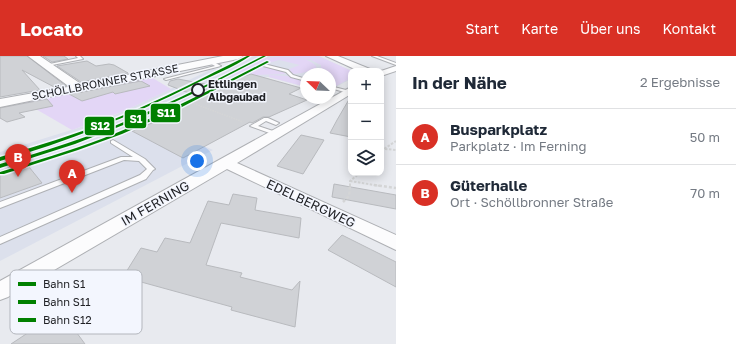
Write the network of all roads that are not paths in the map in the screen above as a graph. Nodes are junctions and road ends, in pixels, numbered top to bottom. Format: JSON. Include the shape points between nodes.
{"nodes":[{"id":1,"x":33,"y":56,"type":"edge"},
{"id":2,"x":78,"y":56,"type":"edge"},
{"id":3,"x":227,"y":56,"type":"edge"},
{"id":4,"x":238,"y":56,"type":"edge"},
{"id":5,"x":330,"y":56,"type":"edge"},
{"id":6,"x":374,"y":56,"type":"edge"},
{"id":7,"x":209,"y":62,"type":"junction"},
{"id":8,"x":396,"y":64,"type":"edge"},
{"id":9,"x":47,"y":65,"type":"junction"},
{"id":10,"x":264,"y":65,"type":"dead end"},
{"id":11,"x":360,"y":68,"type":"edge"},
{"id":12,"x":396,"y":68,"type":"edge"},
{"id":13,"x":384,"y":74,"type":"edge"},
{"id":14,"x":384,"y":77,"type":"edge"},
{"id":15,"x":300,"y":78,"type":"edge"},
{"id":16,"x":166,"y":79,"type":"dead end"},
{"id":17,"x":391,"y":80,"type":"dead end"},
{"id":18,"x":79,"y":88,"type":"junction"},
{"id":19,"x":336,"y":88,"type":"edge"},
{"id":20,"x":348,"y":91,"type":"edge"},
{"id":21,"x":348,"y":92,"type":"edge"},
{"id":22,"x":0,"y":103,"type":"edge"},
{"id":23,"x":277,"y":129,"type":"junction"},
{"id":24,"x":113,"y":142,"type":"dead end"},
{"id":25,"x":143,"y":160,"type":"junction"},
{"id":26,"x":226,"y":163,"type":"junction"},
{"id":27,"x":0,"y":205,"type":"edge"},
{"id":28,"x":0,"y":241,"type":"edge"},
{"id":29,"x":396,"y":243,"type":"edge"},
{"id":30,"x":37,"y":270,"type":"edge"},
{"id":31,"x":10,"y":285,"type":"edge"},
{"id":32,"x":0,"y":291,"type":"edge"}],
"edges":[{"from":1,"to":9,"type":"main road"},
{"from":2,"to":9,"type":"lane","via":[[81,60]]},
{"from":3,"to":7,"type":"main road","name":"SCHÖLLBRONNER STRASSE"},
{"from":4,"to":7,"type":"main road","name":"SCHÖLLBRONNER STRASSE"},
{"from":5,"to":11,"type":"street"},
{"from":6,"to":8,"type":"lane"},
{"from":7,"to":16,"type":"lane","via":[[219,66]]},
{"from":7,"to":18,"type":"main road","name":"SCHÖLLBRONNER STRASSE"},
{"from":9,"to":18,"type":"main road"},
{"from":10,"to":15,"type":"lane","via":[[287,71]]},
{"from":12,"to":13,"type":"street"},
{"from":14,"to":17,"type":"street"},
{"from":18,"to":22,"type":"street","name":"SCHÖLLBRONNER STRASSE"},
{"from":19,"to":20,"type":"lane"},
{"from":21,"to":23,"type":"street","name":"IM FERNING"},
{"from":23,"to":23,"type":"lane","via":[[253,126],[266,119]]},
{"from":23,"to":26,"type":"street","name":"IM FERNING"},
{"from":24,"to":25,"type":"lane"},
{"from":25,"to":27,"type":"lane","via":[[123,158]]},
{"from":25,"to":28,"type":"lane","via":[[151,169],[143,177]]},
{"from":26,"to":29,"type":"street","name":"EDELBERGWEG"},
{"from":26,"to":30,"type":"street","name":"IM FERNING"},
{"from":31,"to":32,"type":"street","name":"IM FERNING"}]}
